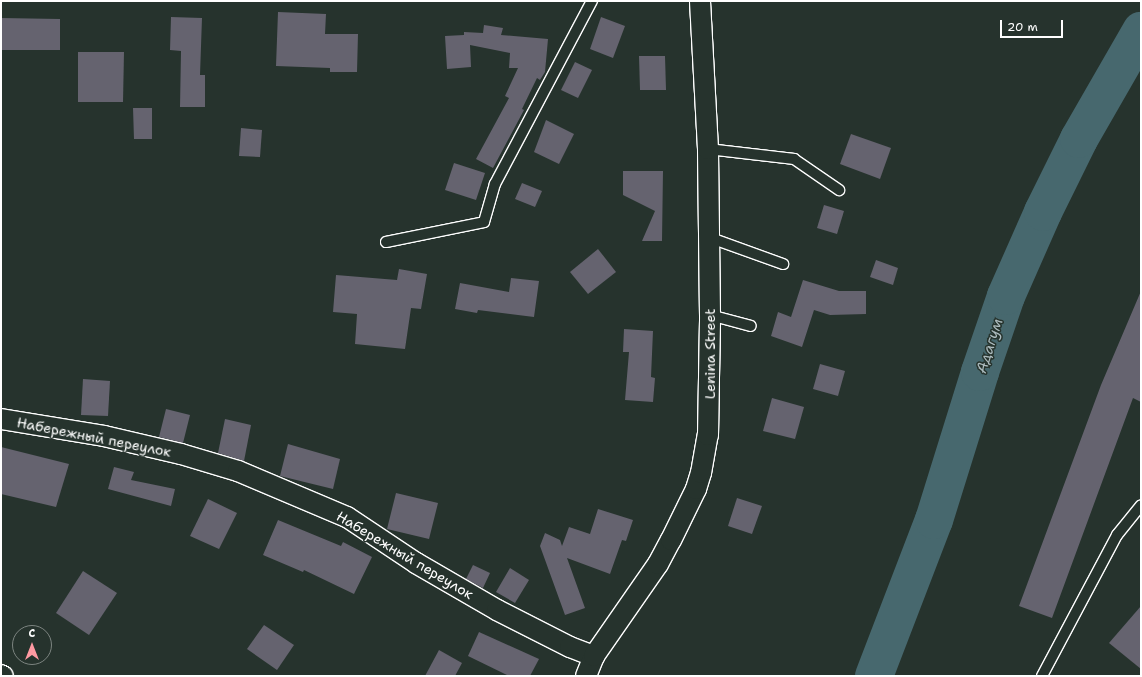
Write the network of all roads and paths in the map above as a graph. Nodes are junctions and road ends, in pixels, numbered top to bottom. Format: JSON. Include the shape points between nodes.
{"nodes":[{"id":1,"x":592,"y":1,"type":"edge"},
{"id":2,"x":700,"y":1,"type":"edge"},
{"id":3,"x":708,"y":149,"type":"junction"},
{"id":4,"x":839,"y":190,"type":"dead end"},
{"id":5,"x":708,"y":237,"type":"junction"},
{"id":6,"x":386,"y":242,"type":"dead end"},
{"id":7,"x":783,"y":264,"type":"dead end"},
{"id":8,"x":710,"y":315,"type":"junction"},
{"id":9,"x":751,"y":326,"type":"dead end"},
{"id":10,"x":1,"y":419,"type":"edge"},
{"id":11,"x":1141,"y":506,"type":"edge"},
{"id":12,"x":594,"y":656,"type":"junction"},
{"id":13,"x":586,"y":676,"type":"edge"},
{"id":14,"x":1042,"y":676,"type":"edge"}],
"edges":[{"from":1,"to":6,"type":"lane","via":[[495,184],[484,222]]},
{"from":2,"to":3,"type":"street","name":"Lenina Street"},
{"from":3,"to":4,"type":"lane","via":[[794,160]]},
{"from":3,"to":5,"type":"street","name":"Lenina Street"},
{"from":5,"to":7,"type":"lane"},
{"from":5,"to":8,"type":"street","name":"Lenina Street"},
{"from":8,"to":9,"type":"lane"},
{"from":8,"to":12,"type":"street","name":"Lenina Street","via":[[708,435],[697,484],[658,564]]},
{"from":10,"to":12,"type":"street","name":"Набережный переулок","via":[[104,436],[181,454],[246,474],[347,517],[497,610],[570,647]]},
{"from":11,"to":14,"type":"lane","via":[[1117,535]]},
{"from":12,"to":13,"type":"street","name":"Lenina Street"}]}
